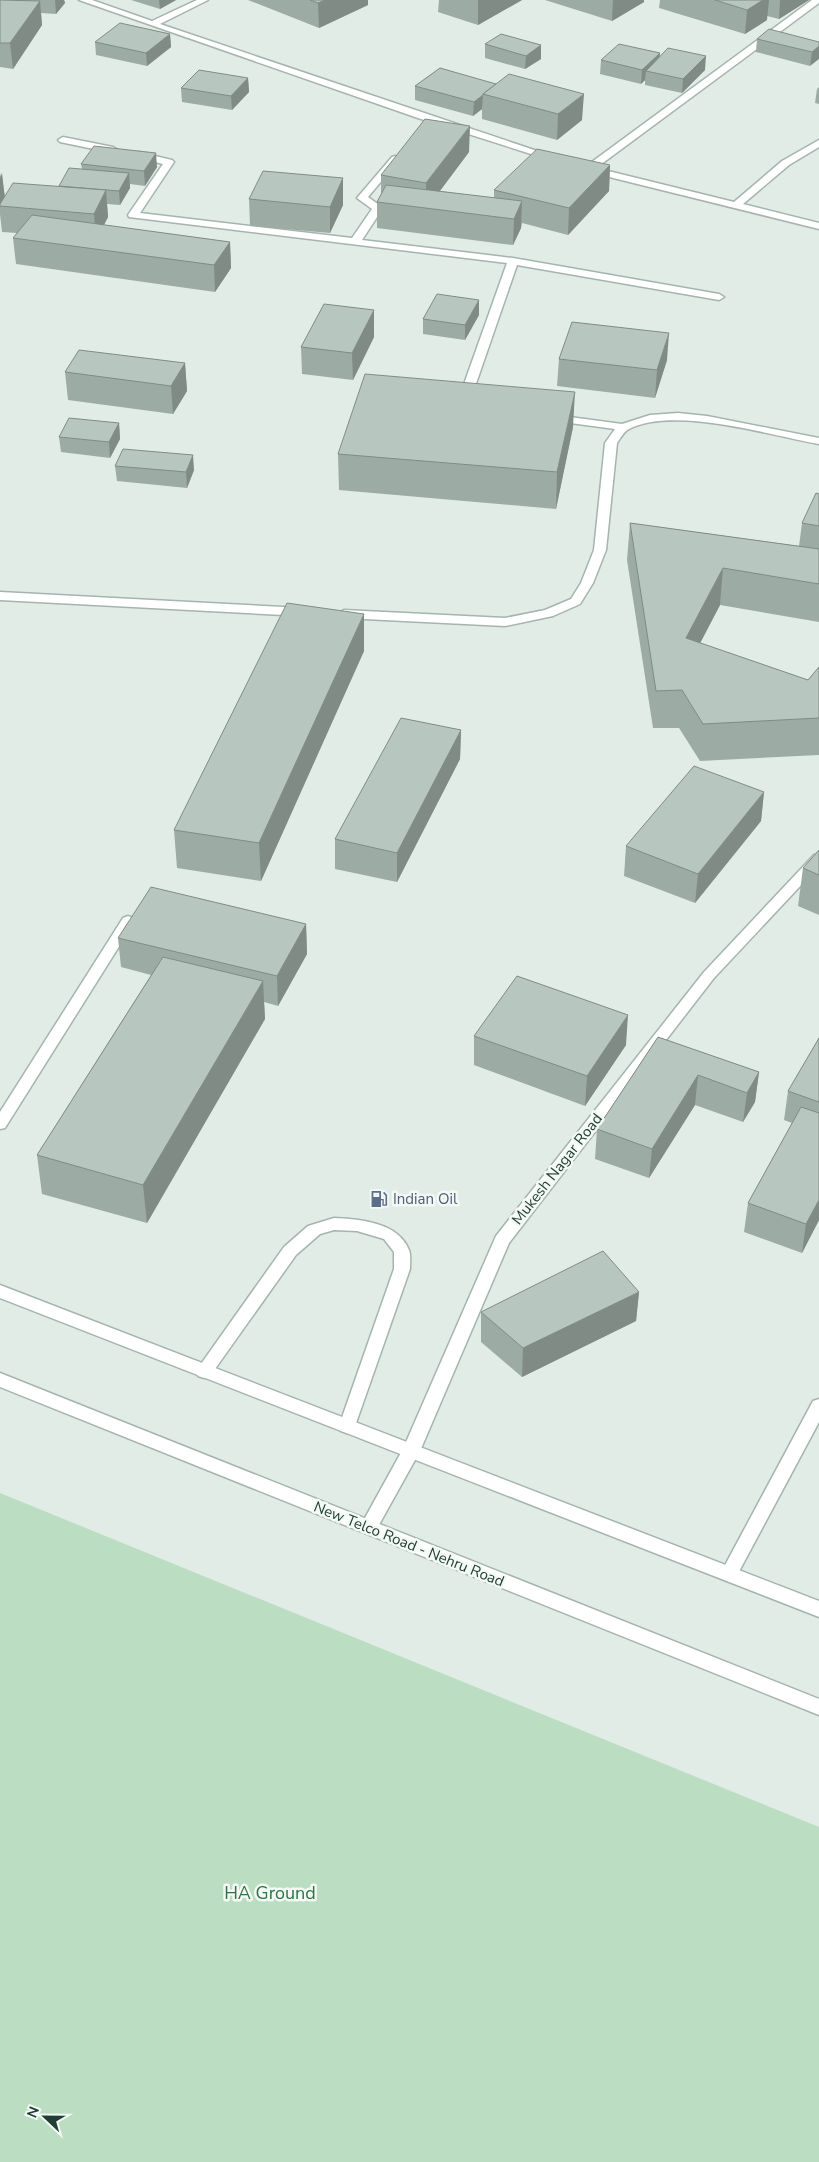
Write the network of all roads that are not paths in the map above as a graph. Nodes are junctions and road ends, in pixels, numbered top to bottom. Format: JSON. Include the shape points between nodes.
{"nodes":[{"id":1,"x":83,"y":0,"type":"edge"},
{"id":2,"x":204,"y":0,"type":"edge"},
{"id":3,"x":818,"y":0,"type":"edge"},
{"id":4,"x":152,"y":24,"type":"junction"},
{"id":5,"x":63,"y":140,"type":"dead end"},
{"id":6,"x":819,"y":143,"type":"edge"},
{"id":7,"x":404,"y":148,"type":"edge"},
{"id":8,"x":562,"y":161,"type":"edge"},
{"id":9,"x":736,"y":205,"type":"junction"},
{"id":10,"x":819,"y":226,"type":"edge"},
{"id":11,"x":355,"y":242,"type":"junction"},
{"id":12,"x":513,"y":261,"type":"junction"},
{"id":13,"x":719,"y":297,"type":"dead end"},
{"id":14,"x":471,"y":408,"type":"edge"},
{"id":15,"x":547,"y":418,"type":"edge"},
{"id":16,"x":623,"y":427,"type":"junction"},
{"id":17,"x":819,"y":440,"type":"edge"},
{"id":18,"x":0,"y":596,"type":"edge"},
{"id":19,"x":819,"y":858,"type":"edge"},
{"id":20,"x":128,"y":921,"type":"edge"},
{"id":21,"x":0,"y":1124,"type":"edge"},
{"id":22,"x":0,"y":1291,"type":"edge"},
{"id":23,"x":204,"y":1371,"type":"junction"},
{"id":24,"x":0,"y":1380,"type":"edge"},
{"id":25,"x":819,"y":1406,"type":"edge"},
{"id":26,"x":346,"y":1426,"type":"junction"},
{"id":27,"x":411,"y":1451,"type":"junction"},
{"id":28,"x":369,"y":1527,"type":"junction"},
{"id":29,"x":729,"y":1574,"type":"junction"},
{"id":30,"x":819,"y":1608,"type":"edge"},
{"id":31,"x":819,"y":1707,"type":"edge"}],
"edges":[{"from":1,"to":4,"type":"street"},
{"from":2,"to":4,"type":"street"},
{"from":3,"to":9,"type":"street","via":[[584,167]]},
{"from":4,"to":8,"type":"street","via":[[424,122]]},
{"from":5,"to":11,"type":"street","via":[[169,162],[133,215]]},
{"from":6,"to":9,"type":"street","via":[[772,173]]},
{"from":7,"to":11,"type":"street","via":[[362,198],[378,208]]},
{"from":9,"to":10,"type":"street"},
{"from":11,"to":12,"type":"street"},
{"from":12,"to":13,"type":"street"},
{"from":12,"to":14,"type":"street","via":[[462,407]]},
{"from":15,"to":16,"type":"street"},
{"from":16,"to":17,"type":"street","via":[[650,418],[678,416]]},
{"from":16,"to":18,"type":"street","via":[[611,443],[600,550],[587,583],[576,601],[549,613],[505,622]]},
{"from":19,"to":27,"type":"street","name":"Mukesh Nagar Road","via":[[709,975],[502,1240]]},
{"from":20,"to":21,"type":"street"},
{"from":22,"to":23,"type":"street"},
{"from":23,"to":26,"type":"street"},
{"from":23,"to":26,"type":"street","via":[[290,1251],[314,1230],[334,1224],[390,1235],[402,1251],[402,1269]]},
{"from":24,"to":28,"type":"street","name":"New Telco Road - Nehru Road"},
{"from":25,"to":29,"type":"street"},
{"from":26,"to":27,"type":"street"},
{"from":27,"to":28,"type":"street","name":"Mukesh Nagar Road"},
{"from":27,"to":29,"type":"street"},
{"from":28,"to":31,"type":"street","name":"New Telco Road - Nehru Road"},
{"from":29,"to":30,"type":"street"}]}
